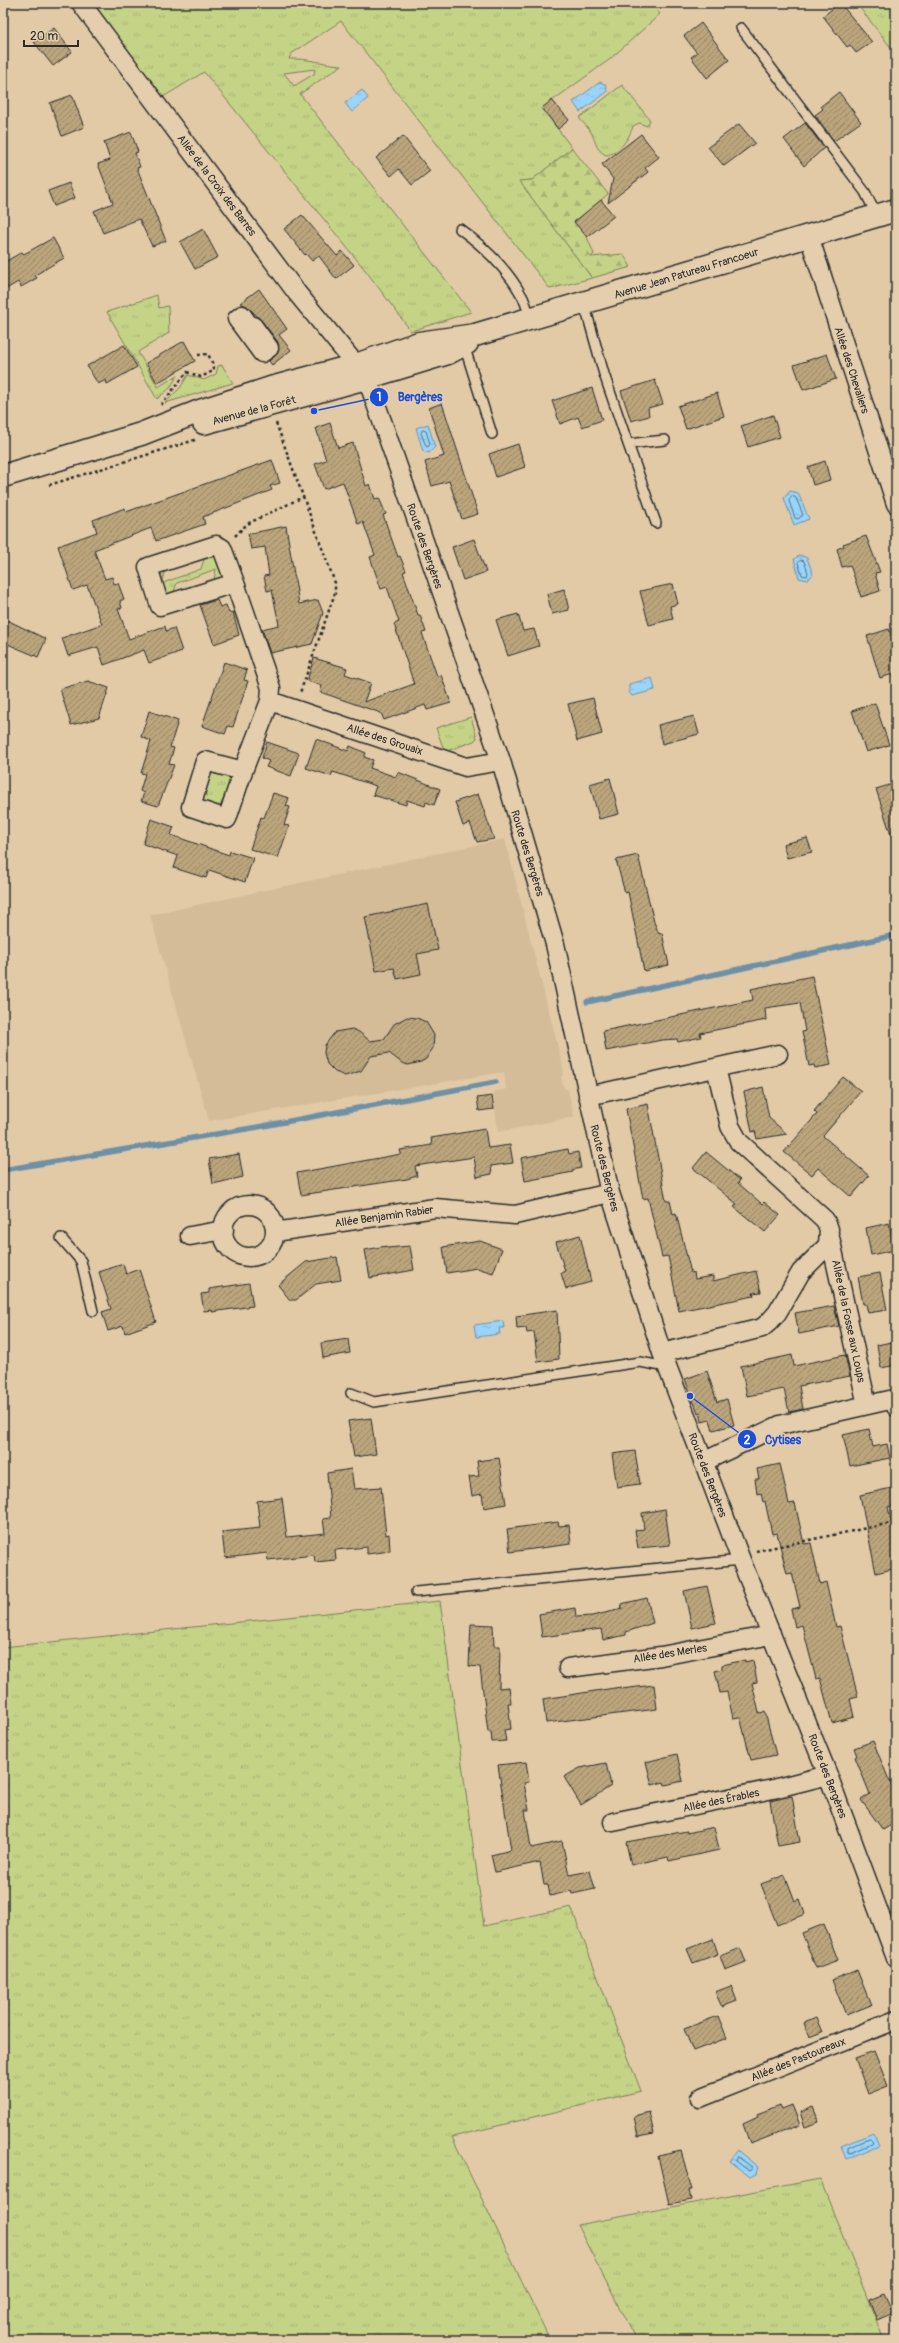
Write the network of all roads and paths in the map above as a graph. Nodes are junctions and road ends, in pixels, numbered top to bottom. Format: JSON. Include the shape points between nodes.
{"nodes":[{"id":1,"x":81,"y":3,"type":"edge"},
{"id":2,"x":741,"y":28,"type":"dead end"},
{"id":3,"x":886,"y":213,"type":"edge"},
{"id":4,"x":460,"y":229,"type":"dead end"},
{"id":5,"x":809,"y":236,"type":"junction"},
{"id":6,"x":584,"y":303,"type":"junction"},
{"id":7,"x":532,"y":319,"type":"junction"},
{"id":8,"x":467,"y":339,"type":"junction"},
{"id":9,"x":198,"y":355,"type":"dead end"},
{"id":10,"x":361,"y":372,"type":"junction"},
{"id":11,"x":163,"y":409,"type":"dead end"},
{"id":12,"x":275,"y":420,"type":"dead end"},
{"id":13,"x":492,"y":434,"type":"dead end"},
{"id":14,"x":665,"y":440,"type":"dead end"},
{"id":15,"x":628,"y":444,"type":"junction"},
{"id":16,"x":3,"y":476,"type":"edge"},
{"id":17,"x":303,"y":497,"type":"junction"},
{"id":18,"x":896,"y":504,"type":"edge"},
{"id":19,"x":656,"y":523,"type":"dead end"},
{"id":20,"x":222,"y":548,"type":"junction"},
{"id":21,"x":235,"y":583,"type":"junction"},
{"id":22,"x":300,"y":694,"type":"dead end"},
{"id":23,"x":270,"y":701,"type":"junction"},
{"id":24,"x":501,"y":761,"type":"junction"},
{"id":25,"x":243,"y":771,"type":"dead end"},
{"id":26,"x":778,"y":1054,"type":"dead end"},
{"id":27,"x":716,"y":1068,"type":"junction"},
{"id":28,"x":588,"y":1096,"type":"junction"},
{"id":29,"x":610,"y":1193,"type":"junction"},
{"id":30,"x":224,"y":1230,"type":"junction"},
{"id":31,"x":275,"y":1232,"type":"junction"},
{"id":32,"x":190,"y":1236,"type":"dead end"},
{"id":33,"x":830,"y":1237,"type":"junction"},
{"id":34,"x":62,"y":1238,"type":"dead end"},
{"id":35,"x":93,"y":1311,"type":"dead end"},
{"id":36,"x":664,"y":1360,"type":"junction"},
{"id":37,"x":350,"y":1393,"type":"dead end"},
{"id":38,"x":867,"y":1405,"type":"junction"},
{"id":39,"x":896,"y":1407,"type":"edge"},
{"id":40,"x":703,"y":1462,"type":"junction"},
{"id":41,"x":896,"y":1522,"type":"edge"},
{"id":42,"x":740,"y":1558,"type":"junction"},
{"id":43,"x":416,"y":1592,"type":"dead end"},
{"id":44,"x":771,"y":1633,"type":"junction"},
{"id":45,"x":568,"y":1668,"type":"dead end"},
{"id":46,"x":828,"y":1775,"type":"junction"},
{"id":47,"x":613,"y":1822,"type":"dead end"},
{"id":48,"x":896,"y":1958,"type":"edge"},
{"id":49,"x":896,"y":2020,"type":"edge"},
{"id":50,"x":700,"y":2098,"type":"dead end"}],
"edges":[{"from":1,"to":10,"type":"street","name":"Allée de la Croix des Barres","via":[[297,293]]},
{"from":2,"to":3,"type":"lane","via":[[865,192]]},
{"from":3,"to":5,"type":"main road","name":"Avenue Jean Patureau Francoeur"},
{"from":4,"to":7,"type":"lane","via":[[511,279],[523,297]]},
{"from":5,"to":6,"type":"main road","name":"Avenue Jean Patureau Francoeur"},
{"from":5,"to":18,"type":"street","name":"Allée des Chevaliers"},
{"from":6,"to":7,"type":"main road","name":"Avenue Jean Patureau Francoeur"},
{"from":6,"to":15,"type":"lane","via":[[604,374]]},
{"from":7,"to":8,"type":"main road","name":"Avenue Jean Patureau Francoeur"},
{"from":8,"to":10,"type":"main road","name":"Avenue Jean Patureau Francoeur","via":[[448,352]]},
{"from":8,"to":13,"type":"lane"},
{"from":9,"to":11,"type":"path","via":[[208,354],[214,367],[213,371],[201,377],[186,372],[179,385],[161,403]]},
{"from":10,"to":16,"type":"main road","name":"Avenue de la Forêt","via":[[214,422],[141,434]]},
{"from":10,"to":24,"type":"street","name":"Route des Bergères"},
{"from":12,"to":17,"type":"path"},
{"from":14,"to":15,"type":"lane"},
{"from":15,"to":19,"type":"lane"},
{"from":17,"to":20,"type":"path","via":[[247,524]]},
{"from":17,"to":22,"type":"path","via":[[335,583],[335,593]]},
{"from":20,"to":21,"type":"street"},
{"from":20,"to":21,"type":"street","via":[[216,545],[148,567],[160,606]]},
{"from":21,"to":23,"type":"street","via":[[271,688]]},
{"from":23,"to":24,"type":"street","name":"Allée des Grouaix","via":[[466,766]]},
{"from":23,"to":25,"type":"street"},
{"from":24,"to":28,"type":"street","name":"Route des Bergères","via":[[555,944]]},
{"from":26,"to":27,"type":"street"},
{"from":27,"to":28,"type":"street"},
{"from":27,"to":33,"type":"street","name":"Allée de la Fosse aux Loups","via":[[730,1126],[739,1142],[825,1220]]},
{"from":28,"to":29,"type":"street","name":"Route des Bergères"},
{"from":29,"to":31,"type":"street","name":"Allée Benjamin Rabier","via":[[515,1215],[435,1208]]},
{"from":29,"to":36,"type":"street","name":"Route des Bergères"},
{"from":30,"to":31,"type":"street","via":[[227,1217],[235,1209],[256,1206],[266,1211],[273,1219]]},
{"from":30,"to":31,"type":"street","via":[[224,1238],[229,1248],[238,1255],[248,1258],[259,1256],[268,1250],[274,1241]]},
{"from":30,"to":32,"type":"street"},
{"from":33,"to":36,"type":"street","name":"Allée de la Fosse aux Loups","via":[[828,1245],[820,1255],[801,1272],[777,1314],[762,1328]]},
{"from":33,"to":38,"type":"street","name":"Allée de la Fosse aux Loups"},
{"from":34,"to":35,"type":"lane","via":[[81,1261]]},
{"from":36,"to":37,"type":"lane","via":[[374,1402]]},
{"from":36,"to":40,"type":"street","name":"Route des Bergères"},
{"from":38,"to":39,"type":"street","via":[[894,1399]]},
{"from":38,"to":40,"type":"street","via":[[780,1425]]},
{"from":40,"to":42,"type":"street","name":"Route des Bergères"},
{"from":41,"to":42,"type":"path"},
{"from":42,"to":43,"type":"lane"},
{"from":42,"to":44,"type":"street","name":"Route des Bergères"},
{"from":44,"to":45,"type":"street","name":"Allée des Merles","via":[[661,1656]]},
{"from":44,"to":46,"type":"street","name":"Route des Bergères"},
{"from":46,"to":47,"type":"street","name":"Allée des Érables"},
{"from":46,"to":48,"type":"street","name":"Route des Bergères"},
{"from":49,"to":50,"type":"street","name":"Allée des Pastoureaux"}]}
